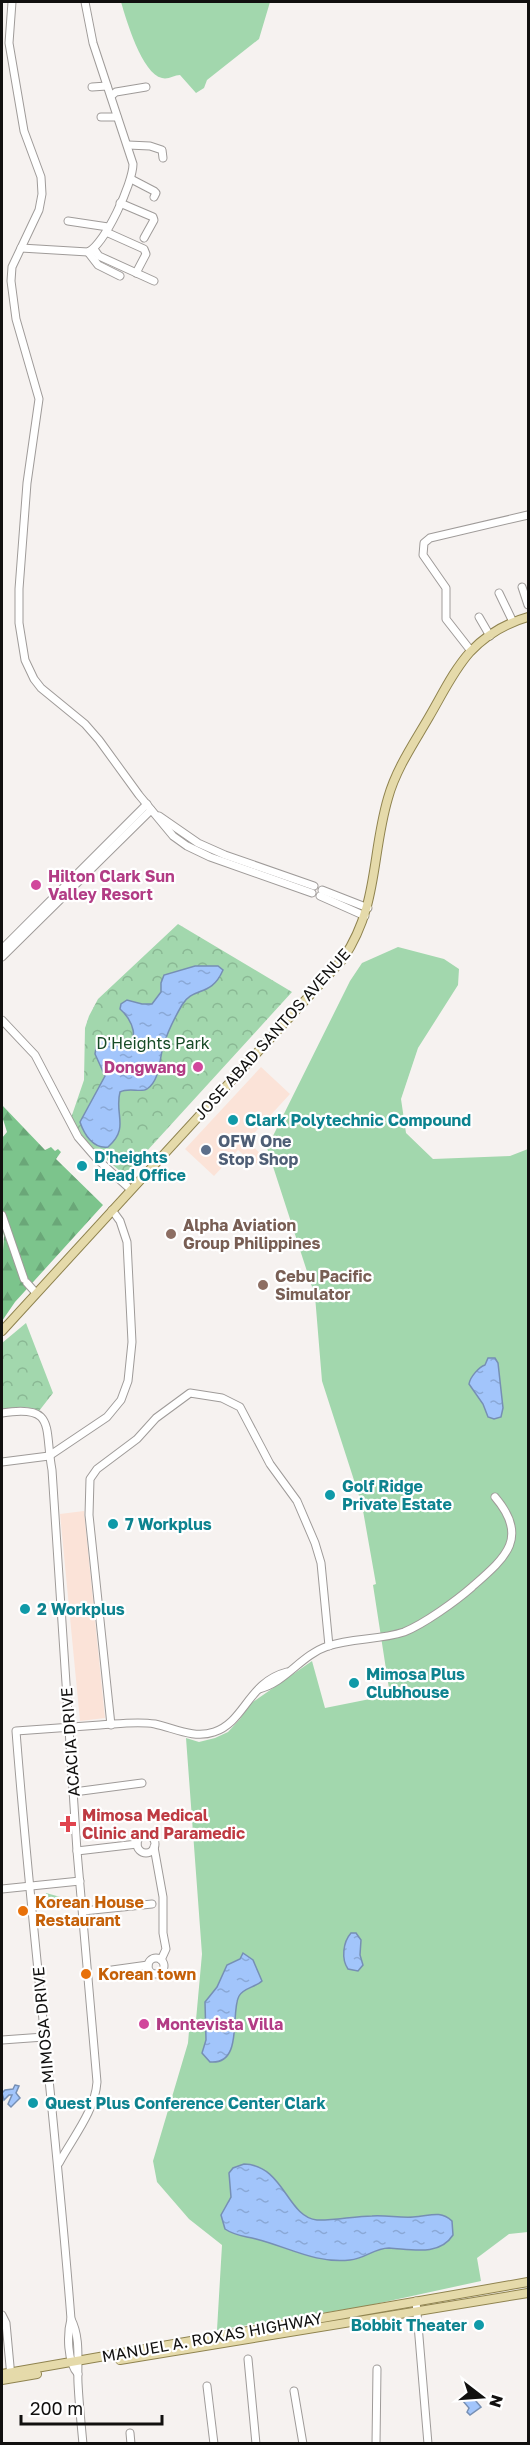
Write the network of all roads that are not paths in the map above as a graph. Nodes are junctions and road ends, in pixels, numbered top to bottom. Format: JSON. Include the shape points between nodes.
{"nodes":[{"id":1,"x":12,"y":2,"type":"edge"},
{"id":2,"x":85,"y":2,"type":"edge"},
{"id":3,"x":107,"y":86,"type":"junction"},
{"id":4,"x":92,"y":87,"type":"dead end"},
{"id":5,"x":146,"y":87,"type":"dead end"},
{"id":6,"x":111,"y":96,"type":"junction"},
{"id":7,"x":101,"y":117,"type":"dead end"},
{"id":8,"x":117,"y":117,"type":"junction"},
{"id":9,"x":128,"y":145,"type":"junction"},
{"id":10,"x":163,"y":158,"type":"dead end"},
{"id":11,"x":131,"y":179,"type":"junction"},
{"id":12,"x":154,"y":197,"type":"dead end"},
{"id":13,"x":120,"y":203,"type":"junction"},
{"id":14,"x":68,"y":221,"type":"dead end"},
{"id":15,"x":107,"y":230,"type":"junction"},
{"id":16,"x":144,"y":238,"type":"dead end"},
{"id":17,"x":21,"y":248,"type":"junction"},
{"id":18,"x":91,"y":251,"type":"junction"},
{"id":19,"x":136,"y":273,"type":"junction"},
{"id":20,"x":120,"y":276,"type":"dead end"},
{"id":21,"x":154,"y":280,"type":"dead end"},
{"id":22,"x":528,"y":515,"type":"edge"},
{"id":23,"x":522,"y":587,"type":"dead end"},
{"id":24,"x":499,"y":593,"type":"dead end"},
{"id":25,"x":528,"y":605,"type":"edge"},
{"id":26,"x":479,"y":617,"type":"dead end"},
{"id":27,"x":528,"y":617,"type":"edge"},
{"id":28,"x":513,"y":622,"type":"junction"},
{"id":29,"x":490,"y":636,"type":"junction"},
{"id":30,"x":471,"y":651,"type":"junction"},
{"id":31,"x":151,"y":809,"type":"junction"},
{"id":32,"x":313,"y":890,"type":"dead end"},
{"id":33,"x":321,"y":893,"type":"dead end"},
{"id":34,"x":367,"y":912,"type":"junction"},
{"id":35,"x":2,"y":949,"type":"edge"},
{"id":36,"x":2,"y":957,"type":"edge"},
{"id":37,"x":2,"y":1020,"type":"edge"},
{"id":38,"x":130,"y":1189,"type":"junction"},
{"id":39,"x":112,"y":1210,"type":"junction"},
{"id":40,"x":2,"y":1215,"type":"edge"},
{"id":41,"x":36,"y":1293,"type":"junction"},
{"id":42,"x":2,"y":1331,"type":"edge"},
{"id":43,"x":2,"y":1413,"type":"edge"},
{"id":44,"x":49,"y":1456,"type":"junction"},
{"id":45,"x":2,"y":1462,"type":"edge"},
{"id":46,"x":495,"y":1497,"type":"dead end"},
{"id":47,"x":329,"y":1646,"type":"junction"},
{"id":48,"x":111,"y":1725,"type":"junction"},
{"id":49,"x":70,"y":1727,"type":"junction"},
{"id":50,"x":142,"y":1783,"type":"dead end"},
{"id":51,"x":74,"y":1792,"type":"junction"},
{"id":52,"x":137,"y":1844,"type":"junction"},
{"id":53,"x":154,"y":1847,"type":"junction"},
{"id":54,"x":78,"y":1851,"type":"junction"},
{"id":55,"x":80,"y":1881,"type":"junction"},
{"id":56,"x":29,"y":1887,"type":"junction"},
{"id":57,"x":2,"y":1888,"type":"edge"},
{"id":58,"x":152,"y":1904,"type":"dead end"},
{"id":59,"x":82,"y":1911,"type":"junction"},
{"id":60,"x":161,"y":1960,"type":"junction"},
{"id":61,"x":148,"y":1965,"type":"junction"},
{"id":62,"x":112,"y":1970,"type":"dead end"},
{"id":63,"x":44,"y":2037,"type":"junction"},
{"id":64,"x":2,"y":2040,"type":"edge"},
{"id":65,"x":59,"y":2163,"type":"junction"},
{"id":66,"x":528,"y":2282,"type":"edge"},
{"id":67,"x":528,"y":2293,"type":"edge"},
{"id":68,"x":416,"y":2301,"type":"junction"},
{"id":69,"x":418,"y":2313,"type":"junction"},
{"id":70,"x":2,"y":2315,"type":"edge"},
{"id":71,"x":248,"y":2359,"type":"dead end"},
{"id":72,"x":76,"y":2367,"type":"junction"},
{"id":73,"x":378,"y":2369,"type":"dead end"},
{"id":74,"x":8,"y":2375,"type":"edge"},
{"id":75,"x":2,"y":2380,"type":"edge"},
{"id":76,"x":207,"y":2386,"type":"dead end"},
{"id":77,"x":294,"y":2391,"type":"dead end"},
{"id":78,"x":130,"y":2433,"type":"dead end"},
{"id":79,"x":82,"y":2444,"type":"edge"},
{"id":80,"x":131,"y":2444,"type":"edge"},
{"id":81,"x":214,"y":2444,"type":"edge"},
{"id":82,"x":256,"y":2444,"type":"edge"},
{"id":83,"x":303,"y":2444,"type":"edge"},
{"id":84,"x":376,"y":2444,"type":"edge"},
{"id":85,"x":428,"y":2444,"type":"edge"}],
"edges":[{"from":1,"to":17,"type":"street","via":[[9,43],[24,131],[41,177],[42,194],[39,210]]},
{"from":2,"to":3,"type":"street"},
{"from":3,"to":4,"type":"street"},
{"from":3,"to":6,"type":"street"},
{"from":5,"to":6,"type":"street"},
{"from":6,"to":8,"type":"street"},
{"from":7,"to":8,"type":"street"},
{"from":8,"to":9,"type":"street"},
{"from":9,"to":10,"type":"street","via":[[162,150]]},
{"from":9,"to":11,"type":"street","via":[[133,164]]},
{"from":11,"to":12,"type":"street","via":[[154,191]]},
{"from":11,"to":13,"type":"street"},
{"from":13,"to":15,"type":"street"},
{"from":13,"to":16,"type":"street","via":[[153,217]]},
{"from":14,"to":15,"type":"street"},
{"from":15,"to":18,"type":"street"},
{"from":15,"to":19,"type":"street","via":[[144,249],[146,254]]},
{"from":17,"to":18,"type":"street"},
{"from":17,"to":31,"type":"street","via":[[12,267],[11,281],[16,319],[39,399],[27,483],[19,589],[25,660],[34,679],[85,724]]},
{"from":18,"to":19,"type":"street"},
{"from":18,"to":20,"type":"street","via":[[98,266]]},
{"from":19,"to":21,"type":"street"},
{"from":22,"to":30,"type":"street","via":[[430,538],[424,543],[423,555],[446,588],[446,619]]},
{"from":23,"to":25,"type":"street"},
{"from":24,"to":28,"type":"street"},
{"from":26,"to":29,"type":"street"},
{"from":27,"to":28,"type":"main road","name":"JOSE ABAD SANTOS AVENUE"},
{"from":28,"to":29,"type":"main road","name":"JOSE ABAD SANTOS AVENUE"},
{"from":29,"to":30,"type":"main road","name":"JOSE ABAD SANTOS AVENUE"},
{"from":30,"to":34,"type":"main road","name":"JOSE ABAD SANTOS AVENUE","via":[[440,697],[392,786]]},
{"from":31,"to":32,"type":"street","via":[[173,836],[187,846]]},
{"from":31,"to":35,"type":"street"},
{"from":31,"to":36,"type":"street"},
{"from":33,"to":34,"type":"street"},
{"from":34,"to":38,"type":"main road","name":"JOSE ABAD SANTOS AVENUE","via":[[351,947],[337,966]]},
{"from":37,"to":38,"type":"street","via":[[36,1056],[78,1137]]},
{"from":38,"to":39,"type":"main road","name":"JOSE ABAD SANTOS AVENUE"},
{"from":39,"to":41,"type":"main road","name":"JOSE ABAD SANTOS AVENUE"},
{"from":39,"to":44,"type":"street","via":[[127,1242],[132,1342],[128,1381],[122,1400],[107,1418]]},
{"from":40,"to":41,"type":"street","via":[[25,1281]]},
{"from":41,"to":42,"type":"main road","name":"JOSE ABAD SANTOS AVENUE"},
{"from":43,"to":44,"type":"street","name":"ACACIA DRIVE","via":[[38,1413],[45,1422]]},
{"from":44,"to":45,"type":"street"},
{"from":44,"to":49,"type":"street","name":"ACACIA DRIVE"},
{"from":46,"to":47,"type":"street","via":[[515,1517],[519,1528],[516,1547],[504,1562],[457,1600],[404,1632]]},
{"from":47,"to":48,"type":"street","via":[[270,1678],[222,1729],[208,1734],[152,1724]]},
{"from":47,"to":48,"type":"street","via":[[321,1563],[297,1501],[270,1464],[240,1407],[222,1398],[190,1393],[156,1418],[90,1479],[89,1515]]},
{"from":48,"to":49,"type":"street"},
{"from":49,"to":51,"type":"street","name":"ACACIA DRIVE"},
{"from":49,"to":56,"type":"street","name":"MIMOSA DRIVE","via":[[16,1731]]},
{"from":50,"to":51,"type":"street"},
{"from":51,"to":54,"type":"street","name":"ACACIA DRIVE"},
{"from":52,"to":53,"type":"street","via":[[145,1852]]},
{"from":52,"to":53,"type":"street","via":[[141,1837],[149,1836]]},
{"from":52,"to":54,"type":"street"},
{"from":53,"to":60,"type":"street","via":[[163,1897],[162,1933],[166,1949]]},
{"from":54,"to":55,"type":"street","name":"ACACIA DRIVE"},
{"from":55,"to":56,"type":"street"},
{"from":55,"to":59,"type":"street","name":"ACACIA DRIVE"},
{"from":56,"to":57,"type":"street"},
{"from":56,"to":63,"type":"street","name":"MIMOSA DRIVE"},
{"from":58,"to":59,"type":"street"},
{"from":59,"to":65,"type":"street","name":"ACACIA DRIVE","via":[[96,2096]]},
{"from":60,"to":61,"type":"street","via":[[154,1958]]},
{"from":60,"to":61,"type":"street","via":[[164,1968],[159,1974],[151,1972]]},
{"from":61,"to":62,"type":"street"},
{"from":63,"to":64,"type":"street"},
{"from":63,"to":65,"type":"street","name":"MIMOSA DRIVE"},
{"from":65,"to":72,"type":"street","name":"MIMOSA DRIVE"},
{"from":66,"to":68,"type":"main road","name":"MANUEL A. ROXAS HIGHWAY"},
{"from":67,"to":69,"type":"main road","name":"MANUEL A. ROXAS HIGHWAY"},
{"from":68,"to":69,"type":"street"},
{"from":68,"to":72,"type":"main road","name":"MANUEL A. ROXAS HIGHWAY","via":[[214,2335]]},
{"from":69,"to":72,"type":"main road","name":"MANUEL A. ROXAS HIGHWAY"},
{"from":69,"to":85,"type":"street"},
{"from":70,"to":74,"type":"street","via":[[6,2323]]},
{"from":71,"to":82,"type":"street"},
{"from":72,"to":74,"type":"main road","name":"MANUEL A. ROXAS HIGHWAY"},
{"from":72,"to":79,"type":"street","name":"MIMOSA DRIVE"},
{"from":73,"to":84,"type":"street"},
{"from":74,"to":75,"type":"main road","name":"MANUEL A. ROXAS HIGHWAY"},
{"from":76,"to":81,"type":"street"},
{"from":77,"to":83,"type":"street"},
{"from":78,"to":80,"type":"street"}]}
